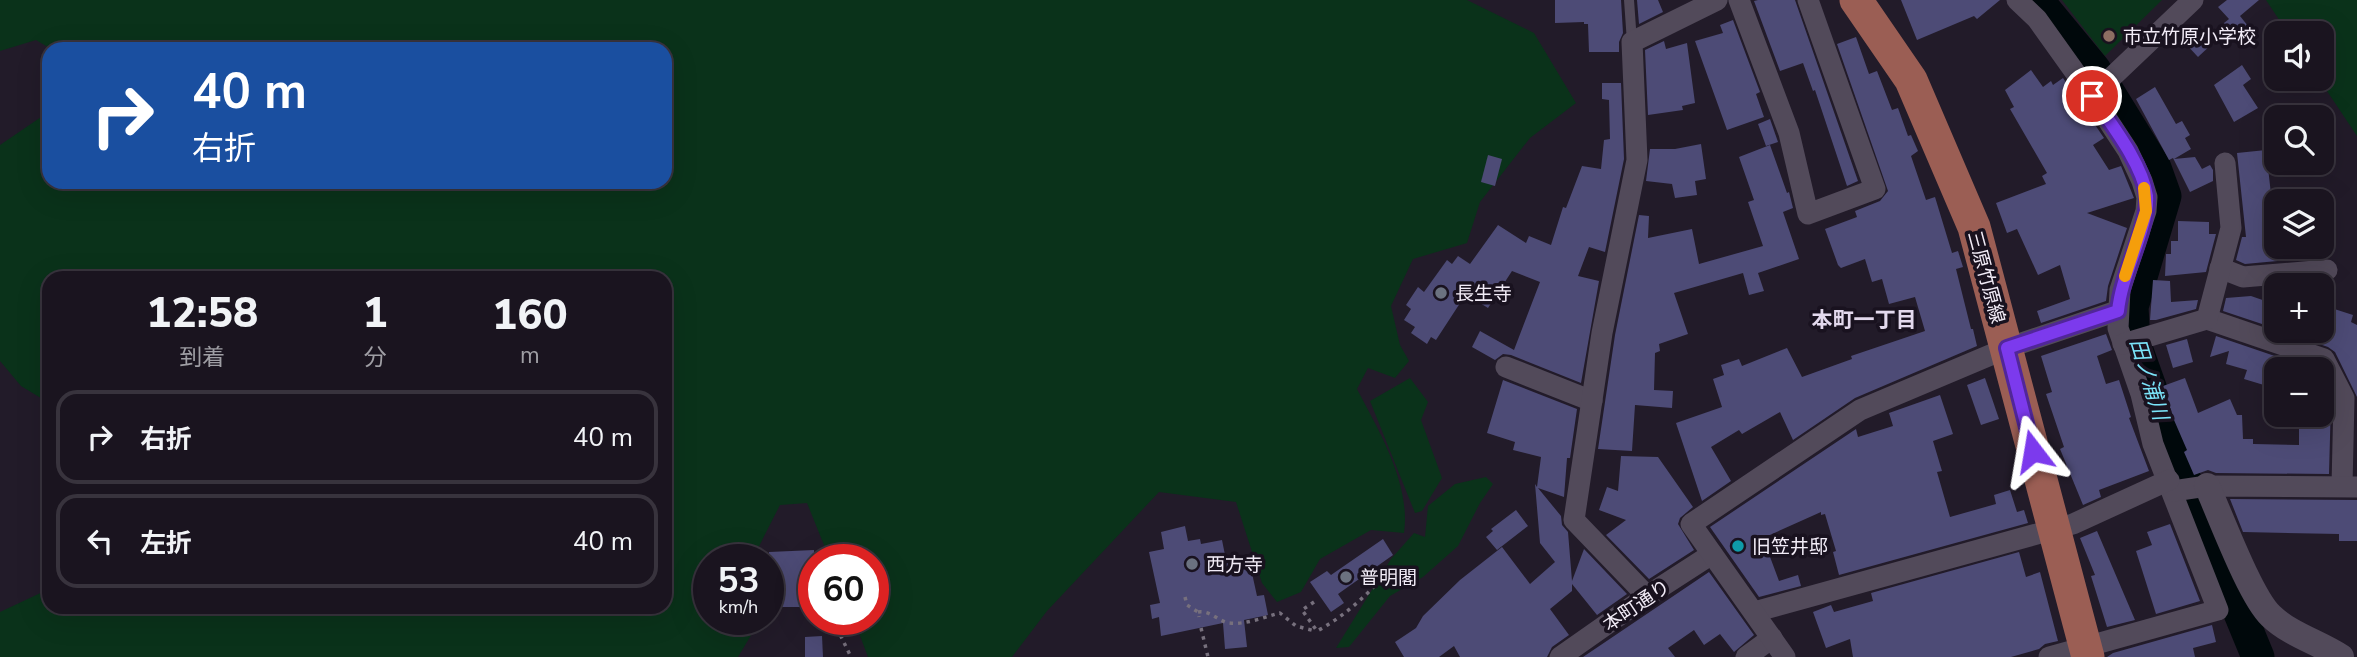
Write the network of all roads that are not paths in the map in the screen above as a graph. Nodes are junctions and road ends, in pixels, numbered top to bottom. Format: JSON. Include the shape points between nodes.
{"nodes":[{"id":1,"x":1629,"y":0,"type":"edge"},
{"id":2,"x":1717,"y":0,"type":"edge"},
{"id":3,"x":1739,"y":0,"type":"edge"},
{"id":4,"x":1808,"y":0,"type":"edge"},
{"id":5,"x":1856,"y":0,"type":"edge"},
{"id":6,"x":2017,"y":0,"type":"edge"},
{"id":7,"x":2193,"y":0,"type":"edge"},
{"id":8,"x":1632,"y":41,"type":"junction"},
{"id":9,"x":2100,"y":89,"type":"junction"},
{"id":10,"x":2225,"y":163,"type":"dead end"},
{"id":11,"x":2220,"y":268,"type":"junction"},
{"id":12,"x":2327,"y":270,"type":"dead end"},
{"id":13,"x":2118,"y":311,"type":"junction"},
{"id":14,"x":2207,"y":319,"type":"junction"},
{"id":15,"x":2123,"y":344,"type":"junction"},
{"id":16,"x":2007,"y":348,"type":"junction"},
{"id":17,"x":1506,"y":367,"type":"dead end"},
{"id":18,"x":1591,"y":401,"type":"junction"},
{"id":19,"x":2349,"y":486,"type":"edge"},
{"id":20,"x":2185,"y":487,"type":"junction"},
{"id":21,"x":2053,"y":529,"type":"junction"},
{"id":22,"x":1712,"y":554,"type":"junction"},
{"id":23,"x":1647,"y":596,"type":"junction"},
{"id":24,"x":1754,"y":612,"type":"junction"},
{"id":25,"x":1772,"y":638,"type":"junction"},
{"id":26,"x":2087,"y":652,"type":"edge"},
{"id":27,"x":1560,"y":657,"type":"edge"},
{"id":28,"x":1746,"y":657,"type":"edge"},
{"id":29,"x":1785,"y":657,"type":"edge"},
{"id":30,"x":2049,"y":657,"type":"edge"},
{"id":31,"x":2341,"y":657,"type":"edge"}],
"edges":[{"from":1,"to":8,"type":"lane"},
{"from":2,"to":8,"type":"street"},
{"from":3,"to":4,"type":"street","via":[[1788,133],[1808,214],[1875,188]]},
{"from":5,"to":16,"type":"main road","name":"三原竹原線","via":[[1911,80],[1974,227]]},
{"from":6,"to":9,"type":"street"},
{"from":7,"to":9,"type":"street"},
{"from":8,"to":18,"type":"street","via":[[1637,160]]},
{"from":9,"to":13,"type":"street","via":[[2147,197]]},
{"from":10,"to":11,"type":"street","via":[[2231,228]]},
{"from":11,"to":12,"type":"street","via":[[2243,277]]},
{"from":11,"to":14,"type":"street"},
{"from":13,"to":15,"type":"street"},
{"from":13,"to":16,"type":"street"},
{"from":14,"to":15,"type":"street"},
{"from":14,"to":19,"type":"street","via":[[2324,359],[2344,398]]},
{"from":15,"to":20,"type":"street","via":[[2153,444]]},
{"from":16,"to":21,"type":"main road","name":"三原竹原線"},
{"from":16,"to":22,"type":"street","via":[[1860,410],[1691,524]]},
{"from":17,"to":18,"type":"street"},
{"from":18,"to":23,"type":"street","via":[[1574,520]]},
{"from":19,"to":20,"type":"street"},
{"from":20,"to":21,"type":"street"},
{"from":20,"to":26,"type":"street","via":[[2218,610]]},
{"from":20,"to":31,"type":"street","via":[[2269,614]]},
{"from":21,"to":24,"type":"street"},
{"from":21,"to":26,"type":"main road","name":"三原竹原線"},
{"from":22,"to":23,"type":"street","name":"本町通り"},
{"from":22,"to":24,"type":"street"},
{"from":23,"to":27,"type":"street","name":"本町通り"},
{"from":24,"to":25,"type":"street"},
{"from":25,"to":28,"type":"street"},
{"from":25,"to":29,"type":"street"},
{"from":26,"to":30,"type":"street"}]}
